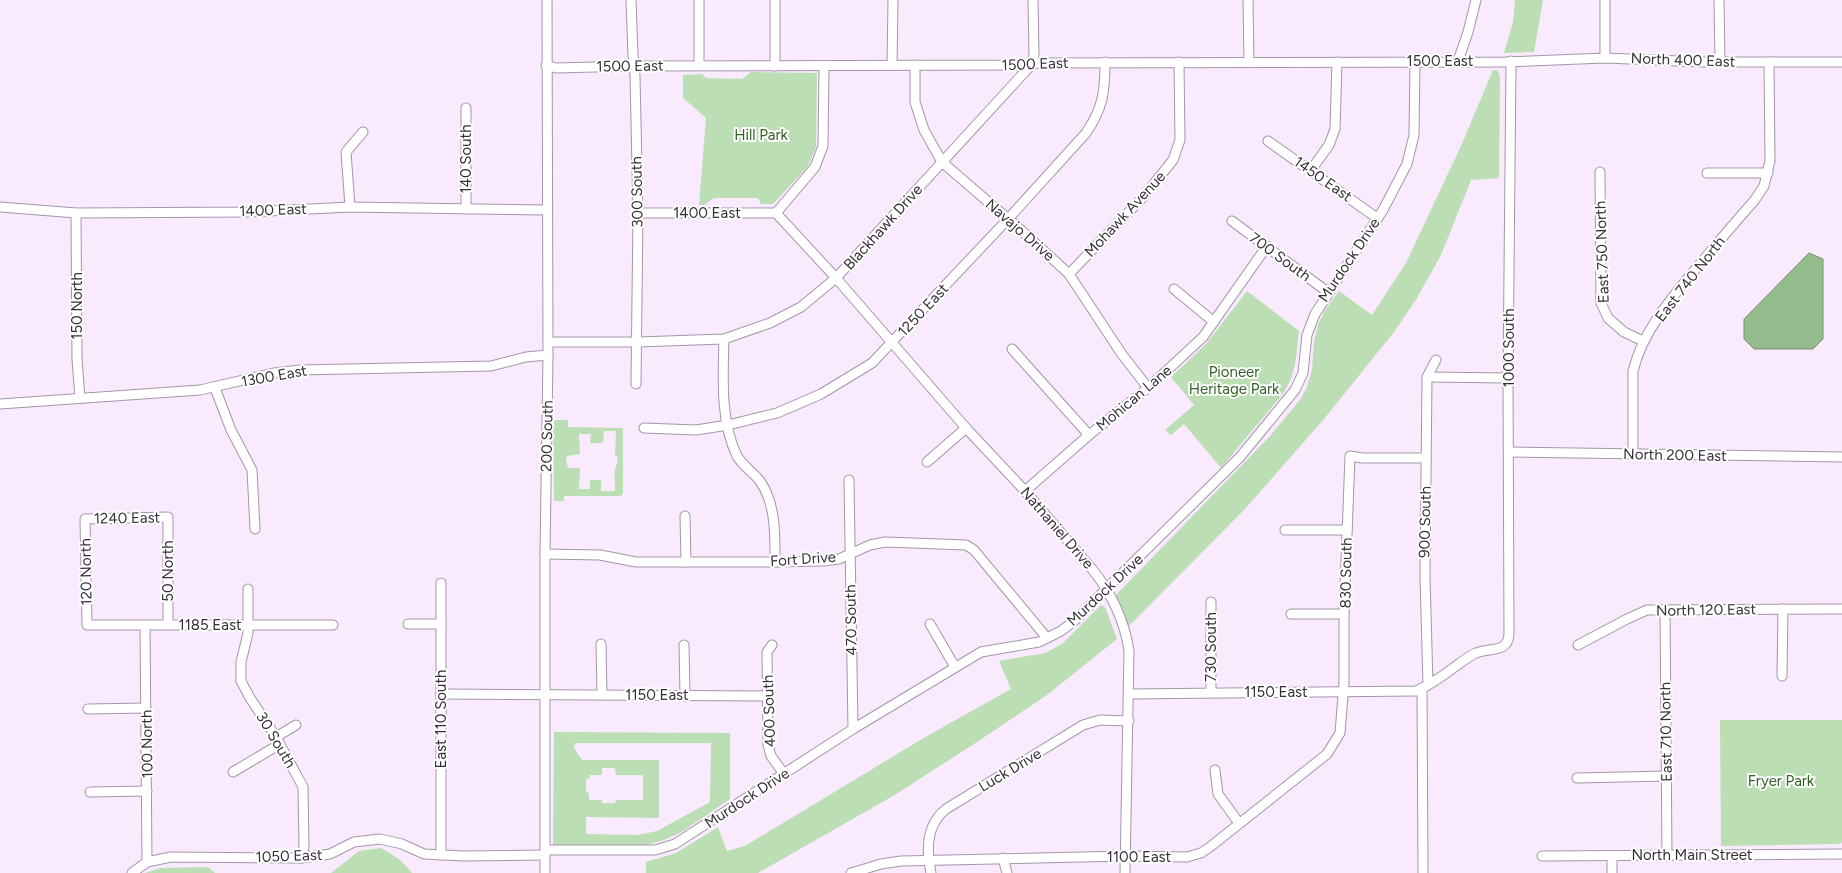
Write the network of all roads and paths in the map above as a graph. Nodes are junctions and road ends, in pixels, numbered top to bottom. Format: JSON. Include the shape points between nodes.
{"nodes":[{"id":1,"x":547,"y":0,"type":"edge"},
{"id":2,"x":631,"y":0,"type":"edge"},
{"id":3,"x":699,"y":0,"type":"edge"},
{"id":4,"x":775,"y":0,"type":"edge"},
{"id":5,"x":893,"y":0,"type":"edge"},
{"id":6,"x":1033,"y":0,"type":"edge"},
{"id":7,"x":1248,"y":0,"type":"edge"},
{"id":8,"x":1476,"y":0,"type":"edge"},
{"id":9,"x":1605,"y":0,"type":"edge"},
{"id":10,"x":1720,"y":0,"type":"edge"},
{"id":11,"x":1605,"y":58,"type":"junction"},
{"id":12,"x":1523,"y":60,"type":"joint"},
{"id":13,"x":1458,"y":61,"type":"junction"},
{"id":14,"x":1511,"y":61,"type":"junction"},
{"id":15,"x":1720,"y":61,"type":"junction"},
{"id":16,"x":1106,"y":62,"type":"junction"},
{"id":17,"x":1179,"y":62,"type":"junction"},
{"id":18,"x":1249,"y":62,"type":"junction"},
{"id":19,"x":1336,"y":62,"type":"junction"},
{"id":20,"x":1415,"y":62,"type":"junction"},
{"id":21,"x":1769,"y":62,"type":"junction"},
{"id":22,"x":1842,"y":62,"type":"edge"},
{"id":23,"x":1032,"y":64,"type":"junction"},
{"id":24,"x":546,"y":65,"type":"junction"},
{"id":25,"x":892,"y":65,"type":"junction"},
{"id":26,"x":634,"y":66,"type":"junction"},
{"id":27,"x":699,"y":66,"type":"junction"},
{"id":28,"x":775,"y":66,"type":"junction"},
{"id":29,"x":824,"y":66,"type":"junction"},
{"id":30,"x":915,"y":66,"type":"junction"},
{"id":31,"x":466,"y":108,"type":"dead end"},
{"id":32,"x":363,"y":132,"type":"dead end"},
{"id":33,"x":1268,"y":141,"type":"dead end"},
{"id":34,"x":942,"y":162,"type":"junction"},
{"id":35,"x":1311,"y":170,"type":"junction"},
{"id":36,"x":1600,"y":172,"type":"dead end"},
{"id":37,"x":1707,"y":173,"type":"dead end"},
{"id":38,"x":1768,"y":173,"type":"junction"},
{"id":39,"x":0,"y":207,"type":"edge"},
{"id":40,"x":350,"y":207,"type":"junction"},
{"id":41,"x":466,"y":208,"type":"junction"},
{"id":42,"x":547,"y":210,"type":"junction"},
{"id":43,"x":76,"y":213,"type":"junction"},
{"id":44,"x":638,"y":213,"type":"junction"},
{"id":45,"x":776,"y":214,"type":"junction"},
{"id":46,"x":1378,"y":218,"type":"junction"},
{"id":47,"x":1008,"y":219,"type":"junction"},
{"id":48,"x":1232,"y":221,"type":"dead end"},
{"id":49,"x":1267,"y":246,"type":"junction"},
{"id":50,"x":1069,"y":274,"type":"junction"},
{"id":51,"x":836,"y":278,"type":"junction"},
{"id":52,"x":1174,"y":289,"type":"dead end"},
{"id":53,"x":1329,"y":293,"type":"junction"},
{"id":54,"x":1214,"y":322,"type":"junction"},
{"id":55,"x":724,"y":339,"type":"junction"},
{"id":56,"x":1643,"y":341,"type":"junction"},
{"id":57,"x":548,"y":342,"type":"junction"},
{"id":58,"x":637,"y":342,"type":"junction"},
{"id":59,"x":892,"y":344,"type":"junction"},
{"id":60,"x":1012,"y":349,"type":"dead end"},
{"id":61,"x":548,"y":355,"type":"junction"},
{"id":62,"x":1436,"y":360,"type":"dead end"},
{"id":63,"x":1427,"y":377,"type":"junction"},
{"id":64,"x":1508,"y":378,"type":"junction"},
{"id":65,"x":636,"y":384,"type":"dead end"},
{"id":66,"x":215,"y":388,"type":"junction"},
{"id":67,"x":1148,"y":388,"type":"junction"},
{"id":68,"x":80,"y":398,"type":"junction"},
{"id":69,"x":0,"y":404,"type":"edge"},
{"id":70,"x":728,"y":425,"type":"junction"},
{"id":71,"x":644,"y":428,"type":"dead end"},
{"id":72,"x":966,"y":428,"type":"junction"},
{"id":73,"x":1089,"y":435,"type":"junction"},
{"id":74,"x":1509,"y":452,"type":"junction"},
{"id":75,"x":1633,"y":454,"type":"junction"},
{"id":76,"x":1842,"y":456,"type":"edge"},
{"id":77,"x":1426,"y":458,"type":"junction"},
{"id":78,"x":927,"y":462,"type":"dead end"},
{"id":79,"x":849,"y":480,"type":"dead end"},
{"id":80,"x":1025,"y":491,"type":"junction"},
{"id":81,"x":686,"y":516,"type":"dead end"},
{"id":82,"x":168,"y":517,"type":"joint"},
{"id":83,"x":85,"y":519,"type":"joint"},
{"id":84,"x":255,"y":529,"type":"dead end"},
{"id":85,"x":1285,"y":530,"type":"dead end"},
{"id":86,"x":1347,"y":530,"type":"junction"},
{"id":87,"x":545,"y":554,"type":"junction"},
{"id":88,"x":849,"y":554,"type":"junction"},
{"id":89,"x":686,"y":562,"type":"junction"},
{"id":90,"x":775,"y":562,"type":"junction"},
{"id":91,"x":441,"y":583,"type":"dead end"},
{"id":92,"x":248,"y":589,"type":"dead end"},
{"id":93,"x":1106,"y":590,"type":"junction"},
{"id":94,"x":1211,"y":602,"type":"dead end"},
{"id":95,"x":1665,"y":609,"type":"junction"},
{"id":96,"x":1783,"y":609,"type":"junction"},
{"id":97,"x":1842,"y":609,"type":"edge"},
{"id":98,"x":1291,"y":614,"type":"dead end"},
{"id":99,"x":1344,"y":614,"type":"junction"},
{"id":100,"x":408,"y":624,"type":"dead end"},
{"id":101,"x":441,"y":624,"type":"junction"},
{"id":102,"x":930,"y":624,"type":"dead end"},
{"id":103,"x":87,"y":625,"type":"joint"},
{"id":104,"x":168,"y":625,"type":"junction"},
{"id":105,"x":248,"y":625,"type":"junction"},
{"id":106,"x":333,"y":625,"type":"dead end"},
{"id":107,"x":145,"y":626,"type":"junction"},
{"id":108,"x":1047,"y":638,"type":"junction"},
{"id":109,"x":601,"y":644,"type":"dead end"},
{"id":110,"x":684,"y":645,"type":"dead end"},
{"id":111,"x":772,"y":645,"type":"dead end"},
{"id":112,"x":1578,"y":645,"type":"dead end"},
{"id":113,"x":955,"y":666,"type":"junction"},
{"id":114,"x":1782,"y":676,"type":"dead end"},
{"id":115,"x":1425,"y":687,"type":"junction"},
{"id":116,"x":1211,"y":692,"type":"junction"},
{"id":117,"x":1344,"y":692,"type":"junction"},
{"id":118,"x":442,"y":694,"type":"junction"},
{"id":119,"x":1129,"y":694,"type":"junction"},
{"id":120,"x":546,"y":695,"type":"junction"},
{"id":121,"x":602,"y":695,"type":"junction"},
{"id":122,"x":685,"y":696,"type":"junction"},
{"id":123,"x":768,"y":696,"type":"junction"},
{"id":124,"x":88,"y":708,"type":"dead end"},
{"id":125,"x":146,"y":708,"type":"junction"},
{"id":126,"x":1129,"y":721,"type":"junction"},
{"id":127,"x":296,"y":725,"type":"dead end"},
{"id":128,"x":853,"y":729,"type":"junction"},
{"id":129,"x":278,"y":740,"type":"junction"},
{"id":130,"x":1215,"y":770,"type":"dead end"},
{"id":131,"x":233,"y":772,"type":"dead end"},
{"id":132,"x":784,"y":774,"type":"junction"},
{"id":133,"x":1666,"y":776,"type":"junction"},
{"id":134,"x":1577,"y":778,"type":"dead end"},
{"id":135,"x":147,"y":791,"type":"junction"},
{"id":136,"x":90,"y":792,"type":"dead end"},
{"id":137,"x":1239,"y":822,"type":"junction"},
{"id":138,"x":545,"y":853,"type":"junction"},
{"id":139,"x":1842,"y":854,"type":"edge"},
{"id":140,"x":442,"y":855,"type":"junction"},
{"id":141,"x":1126,"y":856,"type":"junction"},
{"id":142,"x":1542,"y":856,"type":"dead end"},
{"id":143,"x":1612,"y":856,"type":"junction"},
{"id":144,"x":1667,"y":856,"type":"junction"},
{"id":145,"x":301,"y":858,"type":"junction"},
{"id":146,"x":1003,"y":858,"type":"junction"},
{"id":147,"x":928,"y":860,"type":"junction"},
{"id":148,"x":147,"y":862,"type":"junction"},
{"id":149,"x":132,"y":873,"type":"edge"},
{"id":150,"x":545,"y":873,"type":"edge"},
{"id":151,"x":851,"y":873,"type":"edge"},
{"id":152,"x":931,"y":873,"type":"edge"},
{"id":153,"x":1007,"y":873,"type":"edge"},
{"id":154,"x":1125,"y":873,"type":"edge"},
{"id":155,"x":1423,"y":873,"type":"edge"},
{"id":156,"x":1612,"y":873,"type":"edge"}],
"edges":[{"from":1,"to":24,"type":"street","name":"200 South"},
{"from":2,"to":26,"type":"street","name":"300 South"},
{"from":3,"to":27,"type":"street"},
{"from":4,"to":28,"type":"street"},
{"from":5,"to":25,"type":"street"},
{"from":6,"to":23,"type":"street"},
{"from":7,"to":18,"type":"street"},
{"from":8,"to":13,"type":"street"},
{"from":9,"to":11,"type":"street"},
{"from":10,"to":15,"type":"street"},
{"from":11,"to":12,"type":"street","name":"North 400 East"},
{"from":11,"to":15,"type":"street","name":"North 400 East"},
{"from":12,"to":14,"type":"street","name":"1500 East"},
{"from":13,"to":14,"type":"street","name":"1500 East"},
{"from":13,"to":20,"type":"street","name":"1500 East"},
{"from":14,"to":64,"type":"street","name":"1000 South"},
{"from":15,"to":21,"type":"street","name":"North 400 East"},
{"from":16,"to":17,"type":"street","name":"1500 East"},
{"from":16,"to":23,"type":"street","name":"1500 East"},
{"from":16,"to":47,"type":"street","name":"1250 East","via":[[1104,97],[1093,123]]},
{"from":17,"to":18,"type":"street","name":"1500 East"},
{"from":17,"to":50,"type":"street","name":"Mohawk Avenue","via":[[1180,140],[1173,160],[1144,196]]},
{"from":18,"to":19,"type":"street","name":"1500 East"},
{"from":19,"to":20,"type":"street","name":"1500 East"},
{"from":19,"to":35,"type":"street","via":[[1335,128],[1329,145]]},
{"from":20,"to":46,"type":"street","name":"Murdock Drive","via":[[1415,123],[1410,155]]},
{"from":21,"to":22,"type":"street","name":"North 400 East"},
{"from":21,"to":38,"type":"street"},
{"from":23,"to":30,"type":"street","name":"1500 East"},
{"from":23,"to":34,"type":"street","name":"Blackhawk Drive"},
{"from":24,"to":26,"type":"street","name":"1500 East","via":[[556,68]]},
{"from":24,"to":42,"type":"street","name":"200 South"},
{"from":25,"to":29,"type":"street","name":"1500 East"},
{"from":25,"to":30,"type":"street","name":"1500 East"},
{"from":26,"to":27,"type":"street","name":"1500 East"},
{"from":26,"to":44,"type":"street","name":"300 South"},
{"from":27,"to":28,"type":"street","name":"1500 East"},
{"from":28,"to":29,"type":"street","name":"1500 East"},
{"from":29,"to":45,"type":"street","via":[[823,146],[815,167]]},
{"from":30,"to":34,"type":"street","name":"Navajo Drive","via":[[915,102],[924,130]]},
{"from":31,"to":41,"type":"street","name":"140 South"},
{"from":32,"to":40,"type":"street","via":[[346,152]]},
{"from":33,"to":35,"type":"street","name":"1450 East"},
{"from":34,"to":47,"type":"street","name":"Navajo Drive"},
{"from":34,"to":51,"type":"street","name":"Blackhawk Drive"},
{"from":35,"to":46,"type":"street","name":"1450 East"},
{"from":36,"to":56,"type":"street","name":"East 750 North","via":[[1601,302],[1608,318],[1624,332]]},
{"from":37,"to":38,"type":"street"},
{"from":38,"to":56,"type":"street","name":"East 740 North","via":[[1754,201],[1672,298]]},
{"from":39,"to":43,"type":"street","name":"1400 East"},
{"from":40,"to":41,"type":"street","name":"1400 East"},
{"from":40,"to":43,"type":"street","name":"1400 East","via":[[250,212]]},
{"from":41,"to":42,"type":"street","name":"1400 East"},
{"from":42,"to":57,"type":"street","name":"200 South"},
{"from":43,"to":68,"type":"street","name":"150 North"},
{"from":44,"to":45,"type":"street","name":"1400 East"},
{"from":44,"to":58,"type":"street","name":"300 South"},
{"from":45,"to":51,"type":"street","name":"Nathaniel Drive"},
{"from":46,"to":53,"type":"street","name":"Murdock Drive"},
{"from":47,"to":50,"type":"street","name":"Navajo Drive"},
{"from":47,"to":59,"type":"street","name":"1250 East"},
{"from":48,"to":49,"type":"street","name":"700 South"},
{"from":49,"to":53,"type":"street","name":"700 South"},
{"from":49,"to":54,"type":"street","name":"Mohican Lane"},
{"from":50,"to":67,"type":"street","name":"Navajo Drive"},
{"from":51,"to":55,"type":"street","name":"Blackhawk Drive","via":[[801,307],[770,324]]},
{"from":51,"to":59,"type":"street","name":"Nathaniel Drive"},
{"from":52,"to":54,"type":"street"},
{"from":53,"to":93,"type":"street","name":"Murdock Drive","via":[[1311,322],[1303,373],[1290,398],[1240,457]]},
{"from":54,"to":67,"type":"street","name":"Mohican Lane","via":[[1203,337]]},
{"from":55,"to":58,"type":"street","name":"Blackhawk Drive"},
{"from":55,"to":70,"type":"street","via":[[722,380]]},
{"from":56,"to":75,"type":"street","name":"East 740 North","via":[[1633,371]]},
{"from":57,"to":58,"type":"street"},
{"from":57,"to":61,"type":"street","name":"200 South"},
{"from":58,"to":65,"type":"street","name":"300 South"},
{"from":59,"to":70,"type":"street","name":"1250 East","via":[[872,364],[821,394],[777,413]]},
{"from":59,"to":72,"type":"street","name":"Nathaniel Drive"},
{"from":60,"to":73,"type":"street"},
{"from":61,"to":66,"type":"street","name":"1300 East","via":[[491,366],[300,370]]},
{"from":61,"to":87,"type":"street","name":"200 South"},
{"from":62,"to":63,"type":"street","name":"900 South"},
{"from":63,"to":64,"type":"street"},
{"from":63,"to":77,"type":"street","name":"900 South"},
{"from":64,"to":74,"type":"street","name":"1000 South"},
{"from":66,"to":68,"type":"street","name":"1300 East"},
{"from":66,"to":84,"type":"street","via":[[231,430],[252,470]]},
{"from":67,"to":73,"type":"street","name":"Mohican Lane"},
{"from":68,"to":69,"type":"street","name":"1300 East"},
{"from":70,"to":71,"type":"street","name":"1250 East","via":[[696,430]]},
{"from":70,"to":90,"type":"street","via":[[737,457],[760,482],[771,501]]},
{"from":72,"to":78,"type":"street"},
{"from":72,"to":80,"type":"street","name":"Nathaniel Drive"},
{"from":73,"to":80,"type":"street","name":"Mohican Lane"},
{"from":74,"to":75,"type":"street","name":"North 200 East"},
{"from":74,"to":115,"type":"street","name":"1000 South","via":[[1508,643],[1502,648],[1476,653]]},
{"from":75,"to":76,"type":"street","name":"North 200 East"},
{"from":77,"to":86,"type":"street","name":"830 South","via":[[1350,456]]},
{"from":77,"to":115,"type":"street","name":"900 South"},
{"from":79,"to":88,"type":"street","name":"470 South"},
{"from":80,"to":93,"type":"street","name":"Nathaniel Drive"},
{"from":81,"to":89,"type":"street"},
{"from":82,"to":83,"type":"street","name":"1240 East"},
{"from":82,"to":104,"type":"street","name":"50 North"},
{"from":83,"to":103,"type":"street","name":"120 North"},
{"from":85,"to":86,"type":"street"},
{"from":86,"to":99,"type":"street","name":"830 South"},
{"from":87,"to":89,"type":"street","name":"Fort Drive","via":[[600,555],[636,562]]},
{"from":87,"to":120,"type":"street","name":"200 South"},
{"from":88,"to":90,"type":"street","name":"Fort Drive","via":[[823,561]]},
{"from":88,"to":108,"type":"street","name":"Fort Drive","via":[[885,542],[966,545],[974,550]]},
{"from":88,"to":128,"type":"street","name":"470 South"},
{"from":89,"to":90,"type":"street","name":"Fort Drive"},
{"from":91,"to":101,"type":"street","name":"East 110 South"},
{"from":92,"to":105,"type":"street","name":"30 South"},
{"from":93,"to":108,"type":"street","name":"Murdock Drive","via":[[1074,621]]},
{"from":93,"to":119,"type":"street","name":"Nathaniel Drive","via":[[1126,630]]},
{"from":94,"to":116,"type":"street","name":"730 South"},
{"from":95,"to":96,"type":"street","name":"North 120 East"},
{"from":95,"to":112,"type":"street","name":"North 120 East","via":[[1647,610]]},
{"from":95,"to":133,"type":"street","name":"East 710 North"},
{"from":96,"to":97,"type":"street","name":"North 120 East"},
{"from":96,"to":114,"type":"street"},
{"from":98,"to":99,"type":"street"},
{"from":99,"to":117,"type":"street","name":"830 South"},
{"from":100,"to":101,"type":"street"},
{"from":101,"to":118,"type":"street","name":"East 110 South"},
{"from":102,"to":113,"type":"street"},
{"from":103,"to":107,"type":"street","name":"1185 East"},
{"from":104,"to":105,"type":"street","name":"1185 East"},
{"from":104,"to":107,"type":"street","name":"1185 East"},
{"from":105,"to":106,"type":"street","name":"1185 East"},
{"from":105,"to":129,"type":"street","name":"30 South","via":[[240,662],[241,681]]},
{"from":107,"to":125,"type":"street","name":"100 North"},
{"from":108,"to":113,"type":"street","name":"Murdock Drive","via":[[980,652]]},
{"from":109,"to":121,"type":"street"},
{"from":110,"to":122,"type":"street"},
{"from":111,"to":123,"type":"street","name":"400 South","via":[[767,652]]},
{"from":113,"to":128,"type":"street","name":"Murdock Drive"},
{"from":115,"to":117,"type":"street","name":"1150 East","via":[[1416,691]]},
{"from":115,"to":155,"type":"street","name":"900 South"},
{"from":116,"to":117,"type":"street","name":"1150 East"},
{"from":116,"to":119,"type":"street","name":"1150 East"},
{"from":117,"to":137,"type":"street","name":"1100 East","via":[[1340,733],[1327,754]]},
{"from":118,"to":120,"type":"street","name":"1150 East"},
{"from":118,"to":140,"type":"street","name":"East 110 South"},
{"from":119,"to":126,"type":"street","name":"Nathaniel Drive"},
{"from":120,"to":121,"type":"street","name":"1150 East"},
{"from":120,"to":138,"type":"street","name":"200 South"},
{"from":121,"to":122,"type":"street","name":"1150 East"},
{"from":122,"to":123,"type":"street","name":"1150 East"},
{"from":123,"to":132,"type":"street","name":"400 South","via":[[768,745],[771,756]]},
{"from":124,"to":125,"type":"street"},
{"from":125,"to":135,"type":"street","name":"100 North"},
{"from":126,"to":141,"type":"street","name":"Nathaniel Drive"},
{"from":126,"to":147,"type":"street","name":"Luck Drive","via":[[1100,720],[1083,725],[946,809],[932,826]]},
{"from":127,"to":129,"type":"street"},
{"from":128,"to":132,"type":"street","name":"Murdock Drive"},
{"from":129,"to":131,"type":"street"},
{"from":129,"to":145,"type":"street","name":"30 South","via":[[303,786],[304,848]]},
{"from":130,"to":137,"type":"street","via":[[1218,794]]},
{"from":132,"to":138,"type":"street","name":"Murdock Drive","via":[[675,844],[647,851]]},
{"from":133,"to":134,"type":"street"},
{"from":133,"to":144,"type":"street","name":"East 710 North"},
{"from":135,"to":136,"type":"street"},
{"from":135,"to":148,"type":"street","name":"100 North"},
{"from":137,"to":141,"type":"street","name":"1100 East","via":[[1194,856]]},
{"from":138,"to":140,"type":"street","name":"1050 East"},
{"from":138,"to":150,"type":"street","name":"200 South"},
{"from":139,"to":144,"type":"street","name":"North Main Street"},
{"from":140,"to":145,"type":"street","name":"1050 East","via":[[424,854],[380,839],[354,842],[330,854]]},
{"from":141,"to":146,"type":"street","name":"1100 East"},
{"from":141,"to":154,"type":"street","name":"Nathaniel Drive"},
{"from":142,"to":143,"type":"street","name":"North Main Street"},
{"from":143,"to":144,"type":"street","name":"North Main Street"},
{"from":143,"to":156,"type":"street"},
{"from":145,"to":148,"type":"street","name":"1050 East","via":[[171,857]]},
{"from":146,"to":147,"type":"street","name":"1100 East"},
{"from":146,"to":153,"type":"street"},
{"from":147,"to":151,"type":"street","name":"1100 East","via":[[881,864]]},
{"from":147,"to":152,"type":"street","name":"Luck Drive"},
{"from":148,"to":149,"type":"street"}]}
